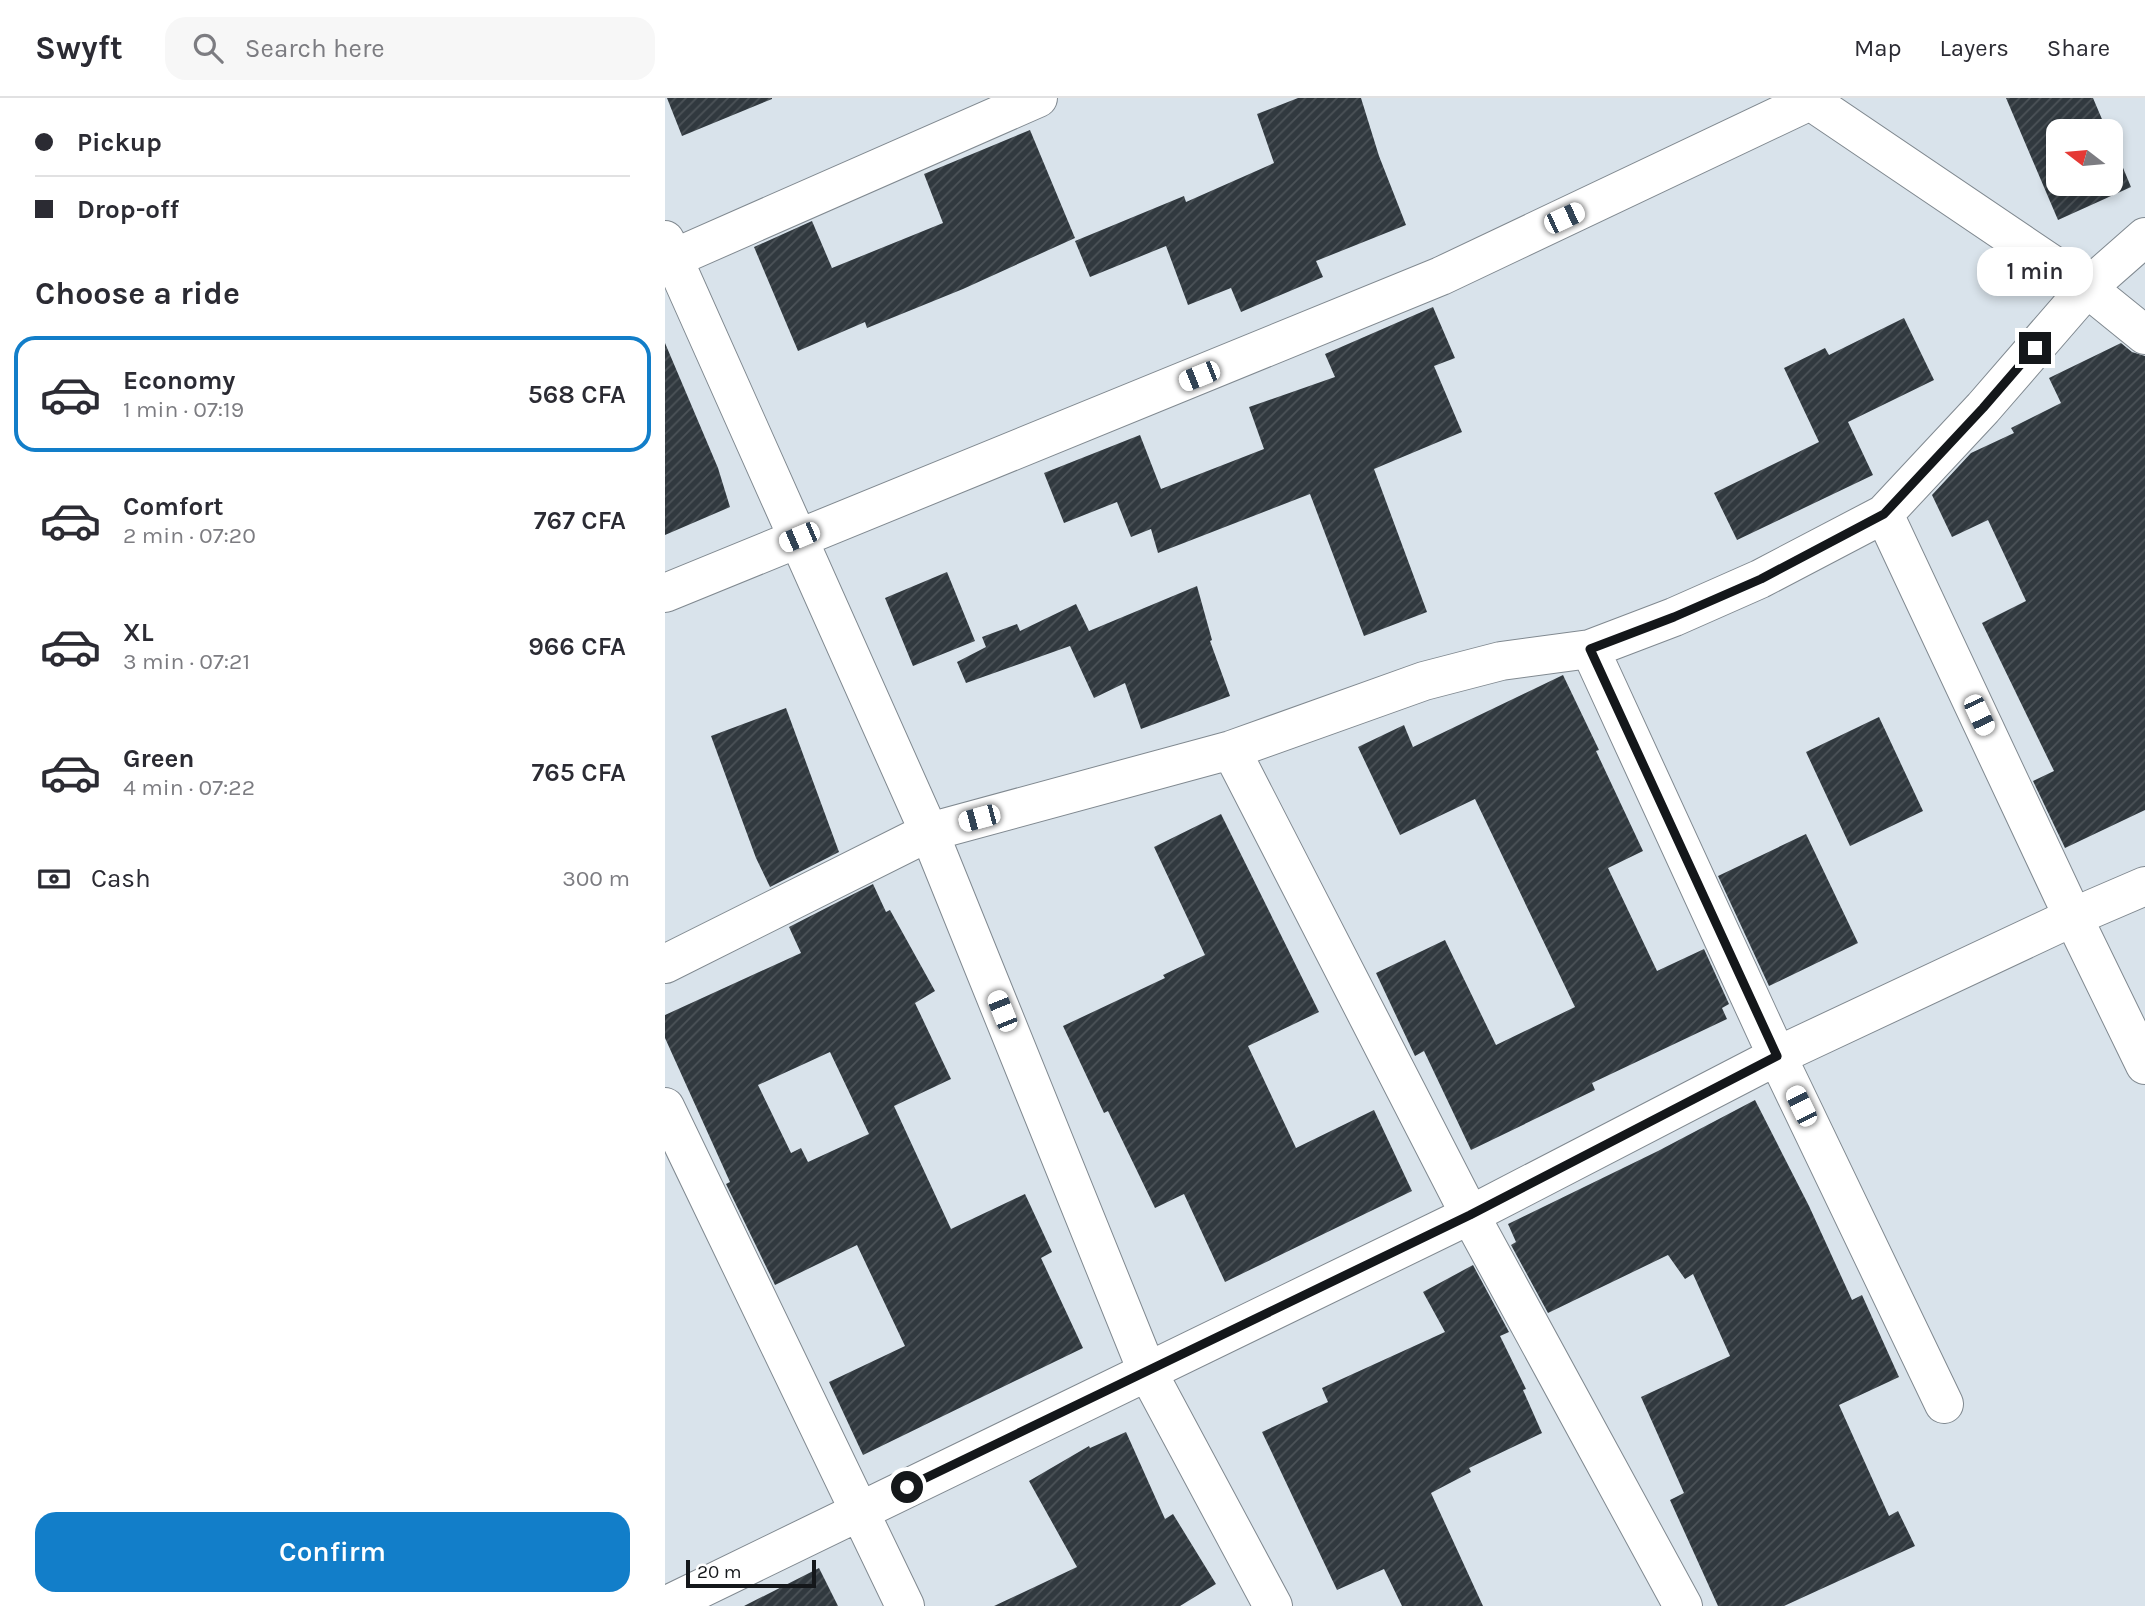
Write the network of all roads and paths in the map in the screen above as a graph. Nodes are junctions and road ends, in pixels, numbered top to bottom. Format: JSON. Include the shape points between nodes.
{"nodes":[{"id":1,"x":1038,"y":98,"type":"edge"},
{"id":2,"x":1808,"y":100,"type":"edge"},
{"id":3,"x":2145,"y":237,"type":"edge"},
{"id":4,"x":668,"y":254,"type":"edge"},
{"id":5,"x":2087,"y":288,"type":"junction"},
{"id":6,"x":2145,"y":335,"type":"edge"},
{"id":7,"x":1884,"y":514,"type":"junction"},
{"id":8,"x":799,"y":537,"type":"junction"},
{"id":9,"x":665,"y":593,"type":"edge"},
{"id":10,"x":1590,"y":649,"type":"junction"},
{"id":11,"x":1231,"y":750,"type":"junction"},
{"id":12,"x":929,"y":832,"type":"junction"},
{"id":13,"x":2145,"y":886,"type":"edge"},
{"id":14,"x":2073,"y":916,"type":"junction"},
{"id":15,"x":665,"y":964,"type":"edge"},
{"id":16,"x":1777,"y":1056,"type":"junction"},
{"id":17,"x":2145,"y":1065,"type":"edge"},
{"id":18,"x":665,"y":1107,"type":"edge"},
{"id":19,"x":1470,"y":1215,"type":"junction"},
{"id":20,"x":1147,"y":1371,"type":"junction"},
{"id":21,"x":1944,"y":1404,"type":"dead end"},
{"id":22,"x":859,"y":1510,"type":"junction"},
{"id":23,"x":665,"y":1606,"type":"edge"},
{"id":24,"x":905,"y":1606,"type":"edge"},
{"id":25,"x":1273,"y":1606,"type":"edge"},
{"id":26,"x":1683,"y":1606,"type":"edge"}],
"edges":[{"from":1,"to":4,"type":"street"},
{"from":2,"to":5,"type":"street"},
{"from":2,"to":8,"type":"street","via":[[1441,276]]},
{"from":3,"to":5,"type":"street"},
{"from":4,"to":8,"type":"street"},
{"from":5,"to":6,"type":"street"},
{"from":5,"to":7,"type":"street"},
{"from":7,"to":10,"type":"street","via":[[1761,579]]},
{"from":7,"to":14,"type":"street"},
{"from":8,"to":9,"type":"street"},
{"from":8,"to":12,"type":"street"},
{"from":10,"to":11,"type":"street","via":[[1501,661],[1424,681]]},
{"from":10,"to":16,"type":"street"},
{"from":11,"to":12,"type":"street"},
{"from":11,"to":19,"type":"street"},
{"from":12,"to":15,"type":"street"},
{"from":12,"to":20,"type":"street"},
{"from":13,"to":14,"type":"street"},
{"from":14,"to":16,"type":"street"},
{"from":14,"to":17,"type":"street"},
{"from":16,"to":19,"type":"street"},
{"from":16,"to":21,"type":"street"},
{"from":18,"to":22,"type":"street"},
{"from":19,"to":20,"type":"street"},
{"from":19,"to":26,"type":"street"},
{"from":20,"to":22,"type":"street"},
{"from":20,"to":25,"type":"street"},
{"from":22,"to":23,"type":"street"},
{"from":22,"to":24,"type":"street"}]}
